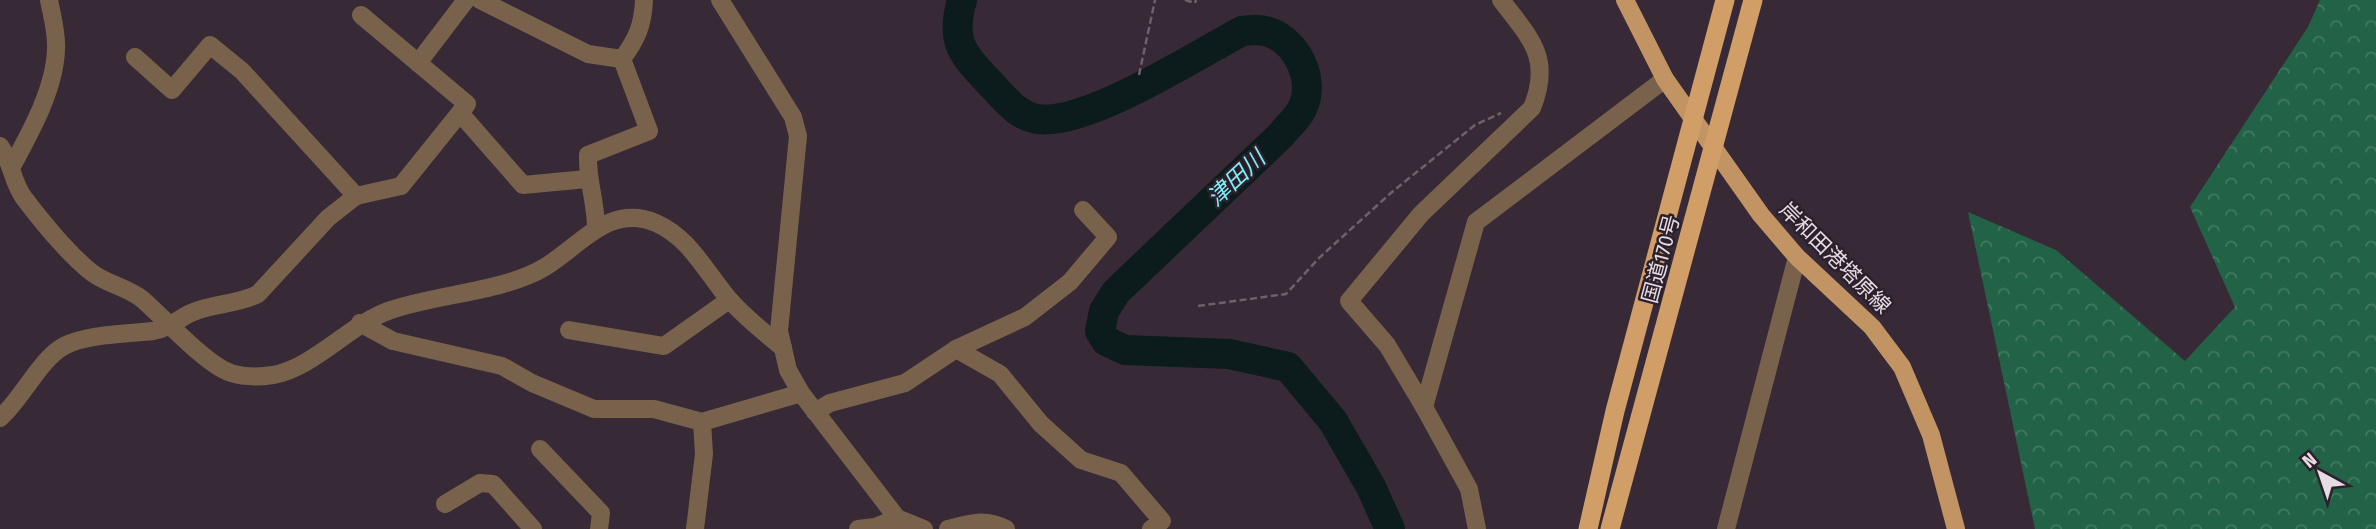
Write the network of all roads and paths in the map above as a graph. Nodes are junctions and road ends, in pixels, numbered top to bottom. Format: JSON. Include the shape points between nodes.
{"nodes":[{"id":1,"x":49,"y":0,"type":"edge"},
{"id":2,"x":466,"y":0,"type":"edge"},
{"id":3,"x":481,"y":0,"type":"edge"},
{"id":4,"x":644,"y":0,"type":"edge"},
{"id":5,"x":720,"y":0,"type":"edge"},
{"id":6,"x":1155,"y":0,"type":"edge"},
{"id":7,"x":1185,"y":0,"type":"edge"},
{"id":8,"x":1196,"y":0,"type":"edge"},
{"id":9,"x":1502,"y":0,"type":"edge"},
{"id":10,"x":1625,"y":0,"type":"edge"},
{"id":11,"x":1725,"y":0,"type":"edge"},
{"id":12,"x":1753,"y":0,"type":"edge"},
{"id":13,"x":361,"y":15,"type":"dead end"},
{"id":14,"x":135,"y":57,"type":"dead end"},
{"id":15,"x":622,"y":59,"type":"junction"},
{"id":16,"x":418,"y":63,"type":"junction"},
{"id":17,"x":1139,"y":75,"type":"dead end"},
{"id":18,"x":1665,"y":79,"type":"junction"},
{"id":19,"x":460,"y":113,"type":"junction"},
{"id":20,"x":1502,"y":113,"type":"dead end"},
{"id":21,"x":1692,"y":118,"type":"junction"},
{"id":22,"x":0,"y":146,"type":"edge"},
{"id":23,"x":1715,"y":146,"type":"junction"},
{"id":24,"x":11,"y":167,"type":"junction"},
{"id":25,"x":587,"y":179,"type":"junction"},
{"id":26,"x":356,"y":196,"type":"junction"},
{"id":27,"x":1083,"y":210,"type":"dead end"},
{"id":28,"x":596,"y":228,"type":"junction"},
{"id":29,"x":1797,"y":257,"type":"junction"},
{"id":30,"x":729,"y":300,"type":"junction"},
{"id":31,"x":1198,"y":306,"type":"dead end"},
{"id":32,"x":360,"y":323,"type":"junction"},
{"id":33,"x":172,"y":325,"type":"junction"},
{"id":34,"x":569,"y":330,"type":"dead end"},
{"id":35,"x":783,"y":348,"type":"junction"},
{"id":36,"x":956,"y":349,"type":"junction"},
{"id":37,"x":801,"y":393,"type":"junction"},
{"id":38,"x":1424,"y":407,"type":"junction"},
{"id":39,"x":815,"y":412,"type":"junction"},
{"id":40,"x":0,"y":418,"type":"edge"},
{"id":41,"x":702,"y":422,"type":"junction"},
{"id":42,"x":540,"y":449,"type":"dead end"},
{"id":43,"x":446,"y":504,"type":"dead end"},
{"id":44,"x":899,"y":524,"type":"edge"},
{"id":45,"x":533,"y":529,"type":"edge"},
{"id":46,"x":599,"y":529,"type":"edge"},
{"id":47,"x":695,"y":529,"type":"edge"},
{"id":48,"x":858,"y":529,"type":"edge"},
{"id":49,"x":924,"y":529,"type":"edge"},
{"id":50,"x":948,"y":529,"type":"edge"},
{"id":51,"x":1006,"y":529,"type":"edge"},
{"id":52,"x":1151,"y":529,"type":"edge"},
{"id":53,"x":1477,"y":529,"type":"edge"},
{"id":54,"x":1588,"y":529,"type":"edge"},
{"id":55,"x":1611,"y":529,"type":"edge"},
{"id":56,"x":1726,"y":529,"type":"edge"},
{"id":57,"x":1956,"y":529,"type":"edge"}],
"edges":[{"from":1,"to":24,"type":"street","via":[[56,47],[54,72]]},
{"from":2,"to":16,"type":"street"},
{"from":3,"to":15,"type":"street","via":[[588,54]]},
{"from":4,"to":15,"type":"street","via":[[643,23]]},
{"from":5,"to":35,"type":"street","via":[[793,117],[798,136],[779,331]]},
{"from":6,"to":17,"type":"path"},
{"from":7,"to":8,"type":"path"},
{"from":9,"to":38,"type":"street","via":[[1541,66],[1532,108],[1421,214],[1349,300],[1387,345]]},
{"from":10,"to":18,"type":"main road","name":"岸和田港塔原線"},
{"from":11,"to":21,"type":"highway","name":"国道170号"},
{"from":12,"to":23,"type":"highway","name":"国道170号"},
{"from":13,"to":16,"type":"street"},
{"from":14,"to":26,"type":"street","via":[[172,90],[210,45],[242,71]]},
{"from":15,"to":25,"type":"street","via":[[649,131],[588,155]]},
{"from":16,"to":19,"type":"street","via":[[467,104]]},
{"from":18,"to":21,"type":"main road","name":"岸和田港塔原線"},
{"from":18,"to":38,"type":"street","via":[[1476,222]]},
{"from":19,"to":25,"type":"street","via":[[523,185]]},
{"from":19,"to":26,"type":"street","via":[[401,186]]},
{"from":20,"to":31,"type":"path","via":[[1475,125],[1401,185],[1286,294]]},
{"from":21,"to":23,"type":"main road","name":"岸和田港塔原線"},
{"from":21,"to":54,"type":"highway","name":"国道170号"},
{"from":22,"to":24,"type":"street"},
{"from":23,"to":29,"type":"main road","name":"岸和田港塔原線","via":[[1761,215]]},
{"from":23,"to":55,"type":"highway","name":"国道170号"},
{"from":24,"to":33,"type":"street","via":[[24,197],[74,256],[92,273],[139,296]]},
{"from":25,"to":28,"type":"street"},
{"from":26,"to":33,"type":"street","via":[[328,218],[258,294],[193,312]]},
{"from":27,"to":36,"type":"street","via":[[1108,237],[1070,282],[1025,317]]},
{"from":28,"to":30,"type":"street","via":[[636,218],[655,223],[694,252]]},
{"from":28,"to":32,"type":"street","via":[[544,268]]},
{"from":29,"to":56,"type":"street"},
{"from":29,"to":57,"type":"main road","name":"岸和田港塔原線","via":[[1872,327],[1902,367],[1931,435]]},
{"from":30,"to":34,"type":"street","via":[[664,346]]},
{"from":30,"to":35,"type":"street"},
{"from":32,"to":33,"type":"street","via":[[293,369],[251,376],[215,365]]},
{"from":32,"to":41,"type":"street","via":[[393,341],[502,366],[594,409],[654,409]]},
{"from":33,"to":40,"type":"street","via":[[65,345]]},
{"from":35,"to":37,"type":"street","via":[[788,370]]},
{"from":36,"to":39,"type":"street","via":[[905,383],[830,403]]},
{"from":36,"to":52,"type":"street","via":[[1000,374],[1041,424],[1081,460],[1121,473],[1162,521]]},
{"from":37,"to":39,"type":"street"},
{"from":37,"to":41,"type":"street"},
{"from":38,"to":53,"type":"street","via":[[1469,489]]},
{"from":39,"to":44,"type":"street"},
{"from":41,"to":47,"type":"street","via":[[704,454]]},
{"from":42,"to":46,"type":"street","via":[[601,513]]},
{"from":43,"to":45,"type":"street","via":[[480,484],[493,484]]},
{"from":44,"to":48,"type":"street"},
{"from":44,"to":49,"type":"street"},
{"from":50,"to":51,"type":"street","via":[[972,522]]}]}
